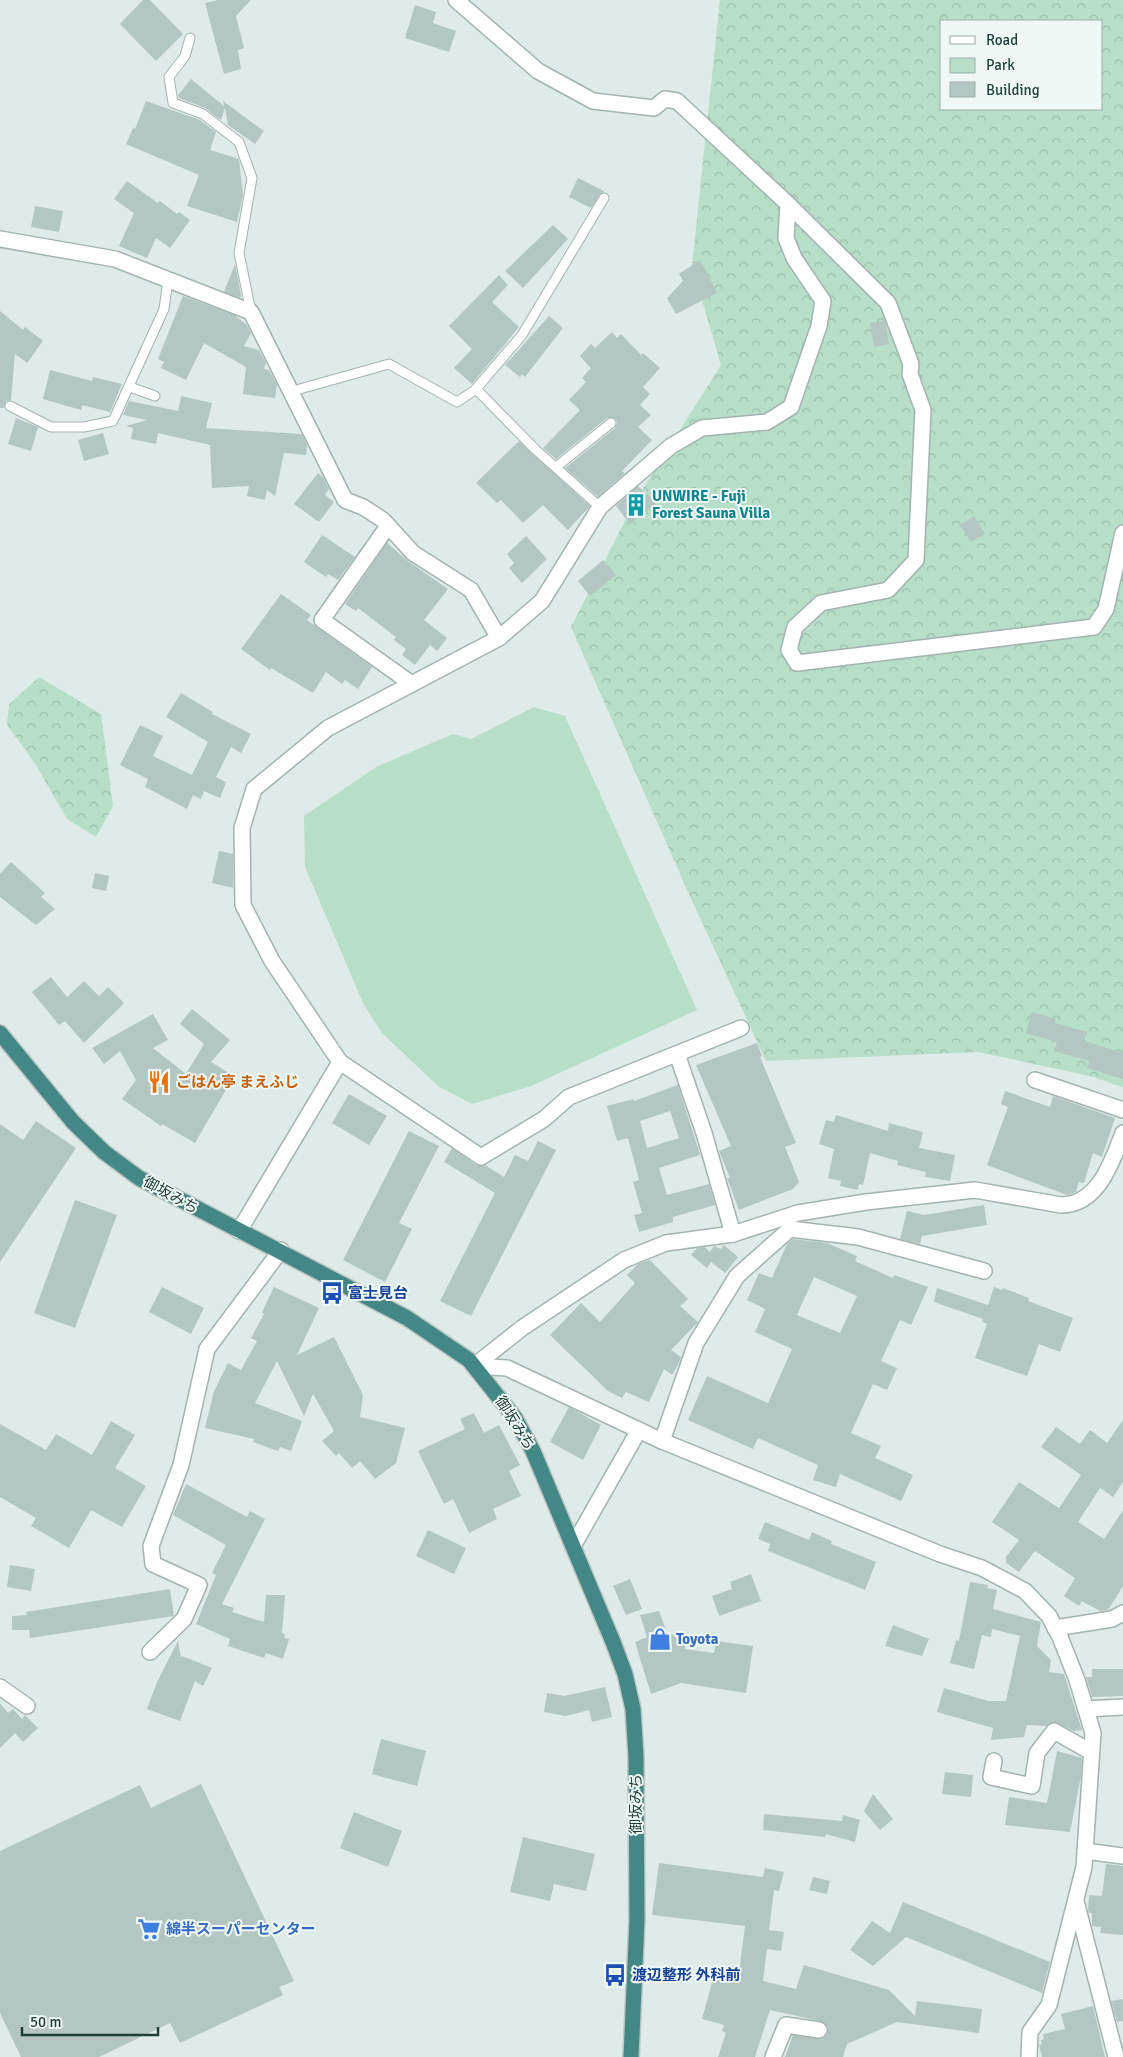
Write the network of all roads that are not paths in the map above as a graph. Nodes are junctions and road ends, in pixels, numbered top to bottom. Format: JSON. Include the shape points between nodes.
{"nodes":[{"id":1,"x":456,"y":0,"type":"edge"},
{"id":2,"x":190,"y":38,"type":"dead end"},
{"id":3,"x":604,"y":198,"type":"dead end"},
{"id":4,"x":788,"y":204,"type":"junction"},
{"id":5,"x":0,"y":238,"type":"edge"},
{"id":6,"x":168,"y":280,"type":"junction"},
{"id":7,"x":251,"y":312,"type":"junction"},
{"id":8,"x":130,"y":387,"type":"junction"},
{"id":9,"x":476,"y":389,"type":"junction"},
{"id":10,"x":290,"y":392,"type":"junction"},
{"id":11,"x":155,"y":396,"type":"dead end"},
{"id":12,"x":10,"y":406,"type":"dead end"},
{"id":13,"x":611,"y":424,"type":"dead end"},
{"id":14,"x":556,"y":467,"type":"junction"},
{"id":15,"x":600,"y":507,"type":"junction"},
{"id":16,"x":388,"y":526,"type":"junction"},
{"id":17,"x":1123,"y":533,"type":"edge"},
{"id":18,"x":499,"y":638,"type":"junction"},
{"id":19,"x":412,"y":684,"type":"junction"},
{"id":20,"x":740,"y":1028,"type":"dead end"},
{"id":21,"x":0,"y":1033,"type":"edge"},
{"id":22,"x":677,"y":1054,"type":"junction"},
{"id":23,"x":340,"y":1062,"type":"junction"},
{"id":24,"x":1035,"y":1080,"type":"dead end"},
{"id":25,"x":1123,"y":1110,"type":"edge"},
{"id":26,"x":1123,"y":1133,"type":"edge"},
{"id":27,"x":239,"y":1230,"type":"junction"},
{"id":28,"x":733,"y":1234,"type":"junction"},
{"id":29,"x":281,"y":1250,"type":"junction"},
{"id":30,"x":984,"y":1271,"type":"dead end"},
{"id":31,"x":474,"y":1366,"type":"junction"},
{"id":32,"x":639,"y":1430,"type":"junction"},
{"id":33,"x":662,"y":1441,"type":"junction"},
{"id":34,"x":573,"y":1546,"type":"junction"},
{"id":35,"x":1123,"y":1613,"type":"edge"},
{"id":36,"x":1056,"y":1628,"type":"junction"},
{"id":37,"x":150,"y":1652,"type":"dead end"},
{"id":38,"x":0,"y":1687,"type":"edge"},
{"id":39,"x":27,"y":1706,"type":"dead end"},
{"id":40,"x":1123,"y":1707,"type":"edge"},
{"id":41,"x":1086,"y":1709,"type":"junction"},
{"id":42,"x":1091,"y":1752,"type":"junction"},
{"id":43,"x":994,"y":1761,"type":"dead end"},
{"id":44,"x":1085,"y":1850,"type":"junction"},
{"id":45,"x":1123,"y":1856,"type":"edge"},
{"id":46,"x":1076,"y":1899,"type":"junction"},
{"id":47,"x":818,"y":2030,"type":"dead end"},
{"id":48,"x":631,"y":2057,"type":"edge"},
{"id":49,"x":774,"y":2057,"type":"edge"},
{"id":50,"x":1029,"y":2057,"type":"edge"},
{"id":51,"x":1116,"y":2057,"type":"edge"}],
"edges":[{"from":1,"to":4,"type":"street","via":[[538,71],[593,101],[654,108],[665,98],[677,100]]},
{"from":2,"to":7,"type":"lane","via":[[185,56],[169,77],[173,102],[203,114],[239,142],[252,178],[239,253]]},
{"from":3,"to":9,"type":"lane","via":[[522,335]]},
{"from":4,"to":15,"type":"street","via":[[786,238],[794,258],[824,301],[820,326],[791,407],[767,422],[702,428],[670,446]]},
{"from":4,"to":17,"type":"street","via":[[888,303],[911,364],[910,374],[923,410],[916,560],[888,590],[822,603],[795,628],[789,650],[797,663],[1094,627],[1106,609]]},
{"from":5,"to":6,"type":"street","via":[[115,259]]},
{"from":6,"to":7,"type":"street"},
{"from":6,"to":8,"type":"lane","via":[[164,310]]},
{"from":7,"to":10,"type":"street"},
{"from":8,"to":11,"type":"lane"},
{"from":8,"to":12,"type":"lane","via":[[113,421],[84,427],[51,427]]},
{"from":9,"to":10,"type":"lane","via":[[457,402],[389,364]]},
{"from":9,"to":14,"type":"lane"},
{"from":10,"to":16,"type":"street","via":[[345,500],[363,507]]},
{"from":13,"to":14,"type":"lane"},
{"from":14,"to":15,"type":"lane"},
{"from":15,"to":18,"type":"street","via":[[542,601]]},
{"from":16,"to":18,"type":"street","via":[[413,553],[472,590]]},
{"from":16,"to":19,"type":"street","via":[[322,620]]},
{"from":18,"to":19,"type":"street"},
{"from":19,"to":23,"type":"street","via":[[328,728],[254,789],[242,828],[243,905],[272,961]]},
{"from":20,"to":22,"type":"street"},
{"from":21,"to":27,"type":"highway","name":"御坂みち","via":[[73,1122],[104,1152],[139,1178]]},
{"from":22,"to":23,"type":"street","via":[[569,1097],[544,1119],[481,1157]]},
{"from":22,"to":28,"type":"street"},
{"from":23,"to":27,"type":"street"},
{"from":24,"to":25,"type":"street"},
{"from":26,"to":28,"type":"street","via":[[1109,1170],[1087,1196],[1074,1205],[975,1190],[798,1213]]},
{"from":27,"to":29,"type":"highway","name":"御坂みち"},
{"from":28,"to":31,"type":"street","via":[[666,1243],[624,1260],[522,1328]]},
{"from":29,"to":31,"type":"highway","name":"御坂みち","via":[[407,1318]]},
{"from":29,"to":37,"type":"street","via":[[207,1349],[181,1465],[151,1546],[153,1564],[198,1585],[184,1619]]},
{"from":30,"to":33,"type":"street","via":[[858,1238],[790,1229],[737,1276],[696,1343]]},
{"from":31,"to":32,"type":"street","via":[[507,1368]]},
{"from":31,"to":34,"type":"highway","name":"御坂みち","via":[[515,1418]]},
{"from":32,"to":33,"type":"street"},
{"from":32,"to":34,"type":"street"},
{"from":33,"to":36,"type":"street","via":[[982,1568],[1025,1591]]},
{"from":34,"to":48,"type":"highway","name":"御坂みち","via":[[625,1674],[633,1709],[637,1920]]},
{"from":35,"to":36,"type":"street","via":[[1112,1619]]},
{"from":36,"to":41,"type":"street"},
{"from":38,"to":39,"type":"street"},
{"from":40,"to":41,"type":"street"},
{"from":41,"to":42,"type":"street","via":[[1093,1734]]},
{"from":42,"to":43,"type":"street","via":[[1054,1731],[1037,1753],[1032,1786],[992,1777]]},
{"from":42,"to":44,"type":"street"},
{"from":44,"to":45,"type":"street"},
{"from":44,"to":46,"type":"street"},
{"from":46,"to":50,"type":"street","via":[[1049,2005],[1030,2032]]},
{"from":46,"to":51,"type":"street"},
{"from":47,"to":49,"type":"street","via":[[786,2024]]}]}
